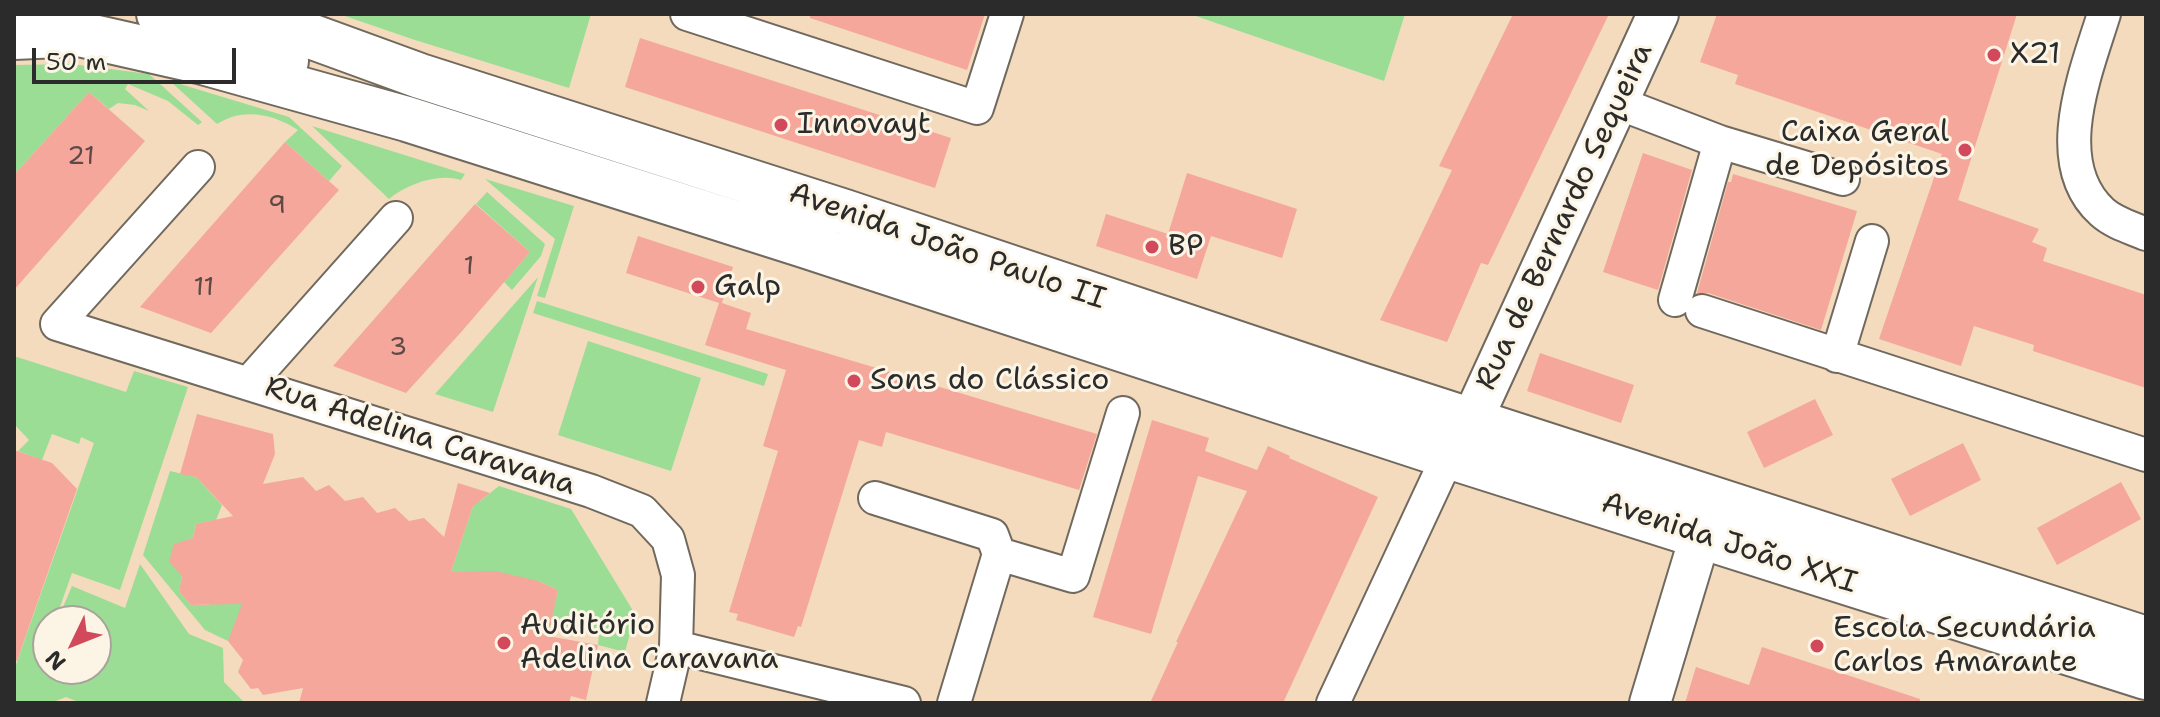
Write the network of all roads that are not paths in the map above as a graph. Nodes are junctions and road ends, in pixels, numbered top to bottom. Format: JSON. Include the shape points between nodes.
{"nodes":[{"id":1,"x":159,"y":14,"type":"edge"},
{"id":2,"x":687,"y":14,"type":"edge"},
{"id":3,"x":1007,"y":14,"type":"edge"},
{"id":4,"x":1658,"y":14,"type":"edge"},
{"id":5,"x":2104,"y":14,"type":"edge"},
{"id":6,"x":14,"y":19,"type":"edge"},
{"id":7,"x":243,"y":26,"type":"edge"},
{"id":8,"x":82,"y":34,"type":"junction"},
{"id":9,"x":14,"y":37,"type":"edge"},
{"id":10,"x":1618,"y":103,"type":"junction"},
{"id":11,"x":407,"y":119,"type":"junction"},
{"id":12,"x":1720,"y":142,"type":"junction"},
{"id":13,"x":198,"y":167,"type":"dead end"},
{"id":14,"x":1843,"y":179,"type":"dead end"},
{"id":15,"x":396,"y":218,"type":"dead end"},
{"id":16,"x":2146,"y":234,"type":"edge"},
{"id":17,"x":1872,"y":241,"type":"dead end"},
{"id":18,"x":1837,"y":356,"type":"junction"},
{"id":19,"x":249,"y":383,"type":"junction"},
{"id":20,"x":1123,"y":413,"type":"dead end"},
{"id":21,"x":1472,"y":420,"type":"junction"},
{"id":22,"x":2146,"y":455,"type":"edge"},
{"id":23,"x":1448,"y":456,"type":"junction"},
{"id":24,"x":875,"y":498,"type":"dead end"},
{"id":25,"x":1706,"y":516,"type":"junction"},
{"id":26,"x":999,"y":554,"type":"junction"},
{"id":27,"x":2146,"y":639,"type":"edge"},
{"id":28,"x":676,"y":647,"type":"junction"},
{"id":29,"x":2146,"y":677,"type":"edge"},
{"id":30,"x":663,"y":703,"type":"edge"},
{"id":31,"x":904,"y":703,"type":"edge"},
{"id":32,"x":954,"y":703,"type":"edge"},
{"id":33,"x":1333,"y":703,"type":"edge"},
{"id":34,"x":1650,"y":703,"type":"edge"}],
"edges":[{"from":1,"to":7,"type":"main road","name":"Avenida João Paulo II"},
{"from":2,"to":3,"type":"street","via":[[977,108]]},
{"from":4,"to":10,"type":"street","name":"Rua de Bernardo Sequeira"},
{"from":5,"to":16,"type":"street","via":[[2080,89],[2075,166],[2102,212]]},
{"from":6,"to":8,"type":"main road","name":"Avenida João Paulo II"},
{"from":7,"to":11,"type":"main road","name":"Avenida João Paulo II","via":[[300,67]]},
{"from":7,"to":21,"type":"main road","name":"Avenida João Paulo II","via":[[420,76],[845,212]]},
{"from":8,"to":9,"type":"main road"},
{"from":8,"to":11,"type":"main road","name":"Avenida João Paulo II"},
{"from":10,"to":12,"type":"street"},
{"from":10,"to":21,"type":"street","name":"Rua de Bernardo Sequeira"},
{"from":11,"to":23,"type":"main road","name":"Avenida João Paulo II"},
{"from":12,"to":14,"type":"street"},
{"from":12,"to":18,"type":"street","via":[[1689,306]]},
{"from":13,"to":19,"type":"street","name":"Rua Adelina Caravana","via":[[57,324]]},
{"from":15,"to":19,"type":"street","name":"Rua Adelina Caravana"},
{"from":17,"to":18,"type":"street"},
{"from":18,"to":22,"type":"street"},
{"from":19,"to":28,"type":"street","name":"Rua Adelina Caravana","via":[[642,511],[668,539],[678,575]]},
{"from":20,"to":26,"type":"street","via":[[1073,576]]},
{"from":21,"to":25,"type":"main road","name":"Avenida João XXI"},
{"from":23,"to":25,"type":"main road","name":"Avenida João XXI"},
{"from":23,"to":33,"type":"street"},
{"from":24,"to":26,"type":"street","via":[[992,535]]},
{"from":25,"to":27,"type":"main road","name":"Avenida João XXI"},
{"from":25,"to":29,"type":"main road","name":"Avenida João XXI"},
{"from":25,"to":34,"type":"street"},
{"from":26,"to":32,"type":"street"},
{"from":28,"to":30,"type":"street","name":"Rua Adelina Caravana"},
{"from":28,"to":31,"type":"street"}]}
